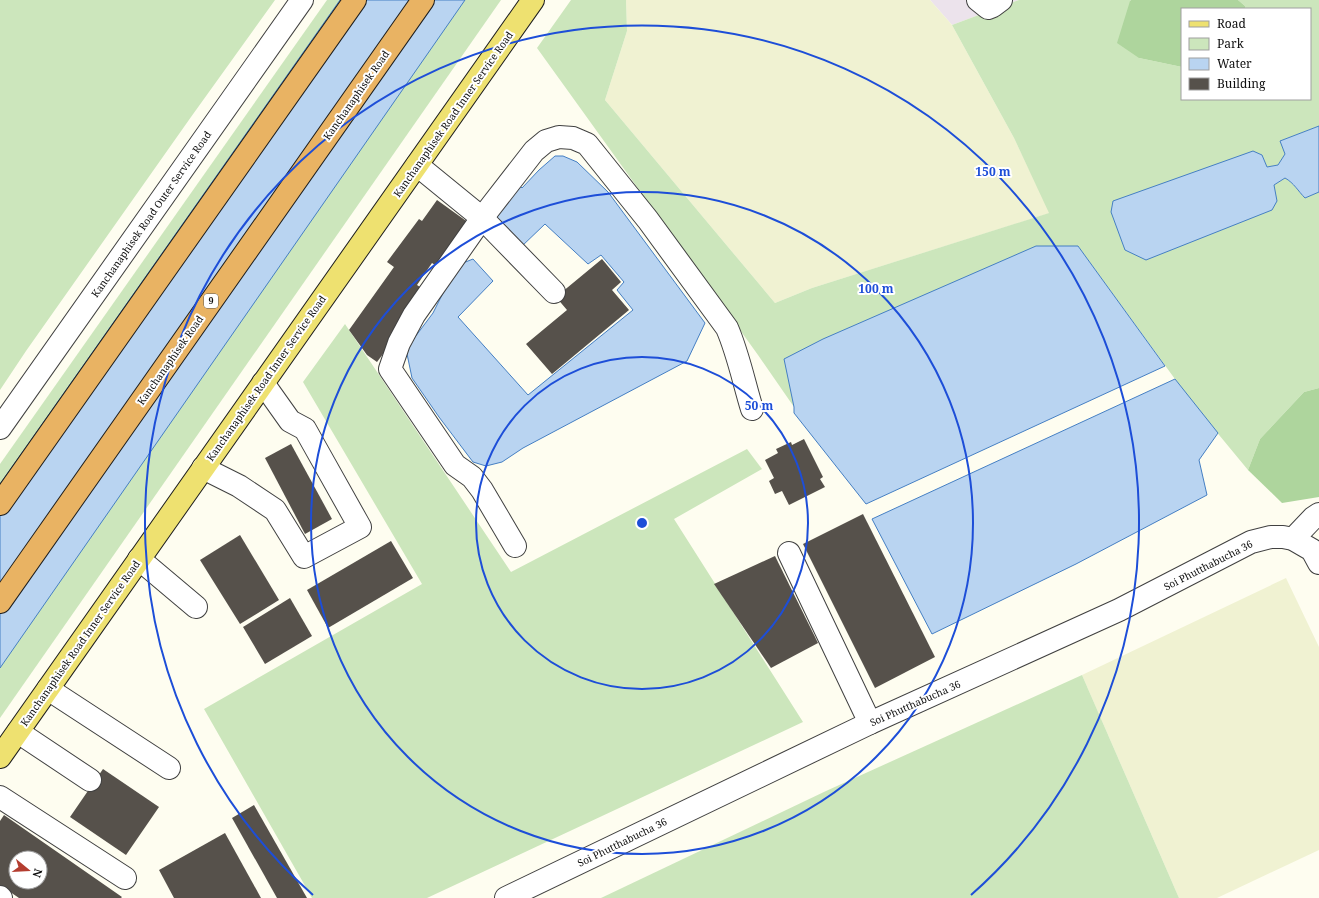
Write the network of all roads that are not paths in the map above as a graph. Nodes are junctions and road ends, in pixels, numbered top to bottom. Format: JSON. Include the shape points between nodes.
{"nodes":[{"id":1,"x":302,"y":0,"type":"edge"},
{"id":2,"x":355,"y":0,"type":"edge"},
{"id":3,"x":423,"y":0,"type":"edge"},
{"id":4,"x":533,"y":0,"type":"edge"},
{"id":5,"x":978,"y":0,"type":"edge"},
{"id":6,"x":1001,"y":0,"type":"edge"},
{"id":7,"x":417,"y":165,"type":"junction"},
{"id":8,"x":482,"y":218,"type":"junction"},
{"id":9,"x":554,"y":292,"type":"dead end"},
{"id":10,"x":263,"y":383,"type":"junction"},
{"id":11,"x":752,"y":409,"type":"dead end"},
{"id":12,"x":0,"y":428,"type":"edge"},
{"id":13,"x":203,"y":468,"type":"junction"},
{"id":14,"x":0,"y":504,"type":"edge"},
{"id":15,"x":1319,"y":514,"type":"edge"},
{"id":16,"x":1293,"y":539,"type":"junction"},
{"id":17,"x":515,"y":546,"type":"dead end"},
{"id":18,"x":789,"y":553,"type":"dead end"},
{"id":19,"x":139,"y":559,"type":"junction"},
{"id":20,"x":1319,"y":563,"type":"edge"},
{"id":21,"x":0,"y":602,"type":"edge"},
{"id":22,"x":196,"y":607,"type":"dead end"},
{"id":23,"x":48,"y":689,"type":"junction"},
{"id":24,"x":870,"y":723,"type":"junction"},
{"id":25,"x":18,"y":732,"type":"junction"},
{"id":26,"x":0,"y":757,"type":"edge"},
{"id":27,"x":169,"y":768,"type":"dead end"},
{"id":28,"x":90,"y":780,"type":"dead end"},
{"id":29,"x":0,"y":797,"type":"edge"},
{"id":30,"x":125,"y":878,"type":"dead end"},
{"id":31,"x":506,"y":898,"type":"edge"}],
"edges":[{"from":1,"to":12,"type":"street","name":"Kanchanaphisek Road Outer Service Road"},
{"from":2,"to":14,"type":"highway"},
{"from":3,"to":21,"type":"highway","name":"Kanchanaphisek Road","number":"9"},
{"from":4,"to":7,"type":"main road","name":"Kanchanaphisek Road Inner Service Road"},
{"from":5,"to":6,"type":"street","via":[[988,8]]},
{"from":7,"to":8,"type":"street"},
{"from":7,"to":10,"type":"main road","name":"Kanchanaphisek Road Inner Service Road"},
{"from":8,"to":9,"type":"street"},
{"from":8,"to":11,"type":"street","via":[[534,151],[546,141],[559,137],[573,138],[587,144],[648,220],[727,328]]},
{"from":8,"to":17,"type":"street","via":[[414,315],[399,343],[390,369],[455,465],[472,477],[482,490]]},
{"from":10,"to":13,"type":"main road","name":"Kanchanaphisek Road Inner Service Road"},
{"from":10,"to":13,"type":"street","via":[[290,421],[305,429],[360,527],[304,557],[274,510],[239,486]]},
{"from":13,"to":19,"type":"main road","name":"Kanchanaphisek Road Inner Service Road"},
{"from":15,"to":16,"type":"street"},
{"from":16,"to":20,"type":"street","name":"Soi Phutthabucha 36","via":[[1312,550]]},
{"from":16,"to":24,"type":"street","name":"Soi Phutthabucha 36","via":[[1271,536],[1252,542],[1119,610]]},
{"from":18,"to":24,"type":"street"},
{"from":19,"to":22,"type":"street"},
{"from":19,"to":23,"type":"main road","name":"Kanchanaphisek Road Inner Service Road"},
{"from":23,"to":25,"type":"main road","name":"Kanchanaphisek Road Inner Service Road"},
{"from":23,"to":27,"type":"street"},
{"from":24,"to":31,"type":"street","name":"Soi Phutthabucha 36"},
{"from":25,"to":26,"type":"main road","name":"Kanchanaphisek Road Inner Service Road"},
{"from":25,"to":28,"type":"street"},
{"from":29,"to":30,"type":"street"}]}
